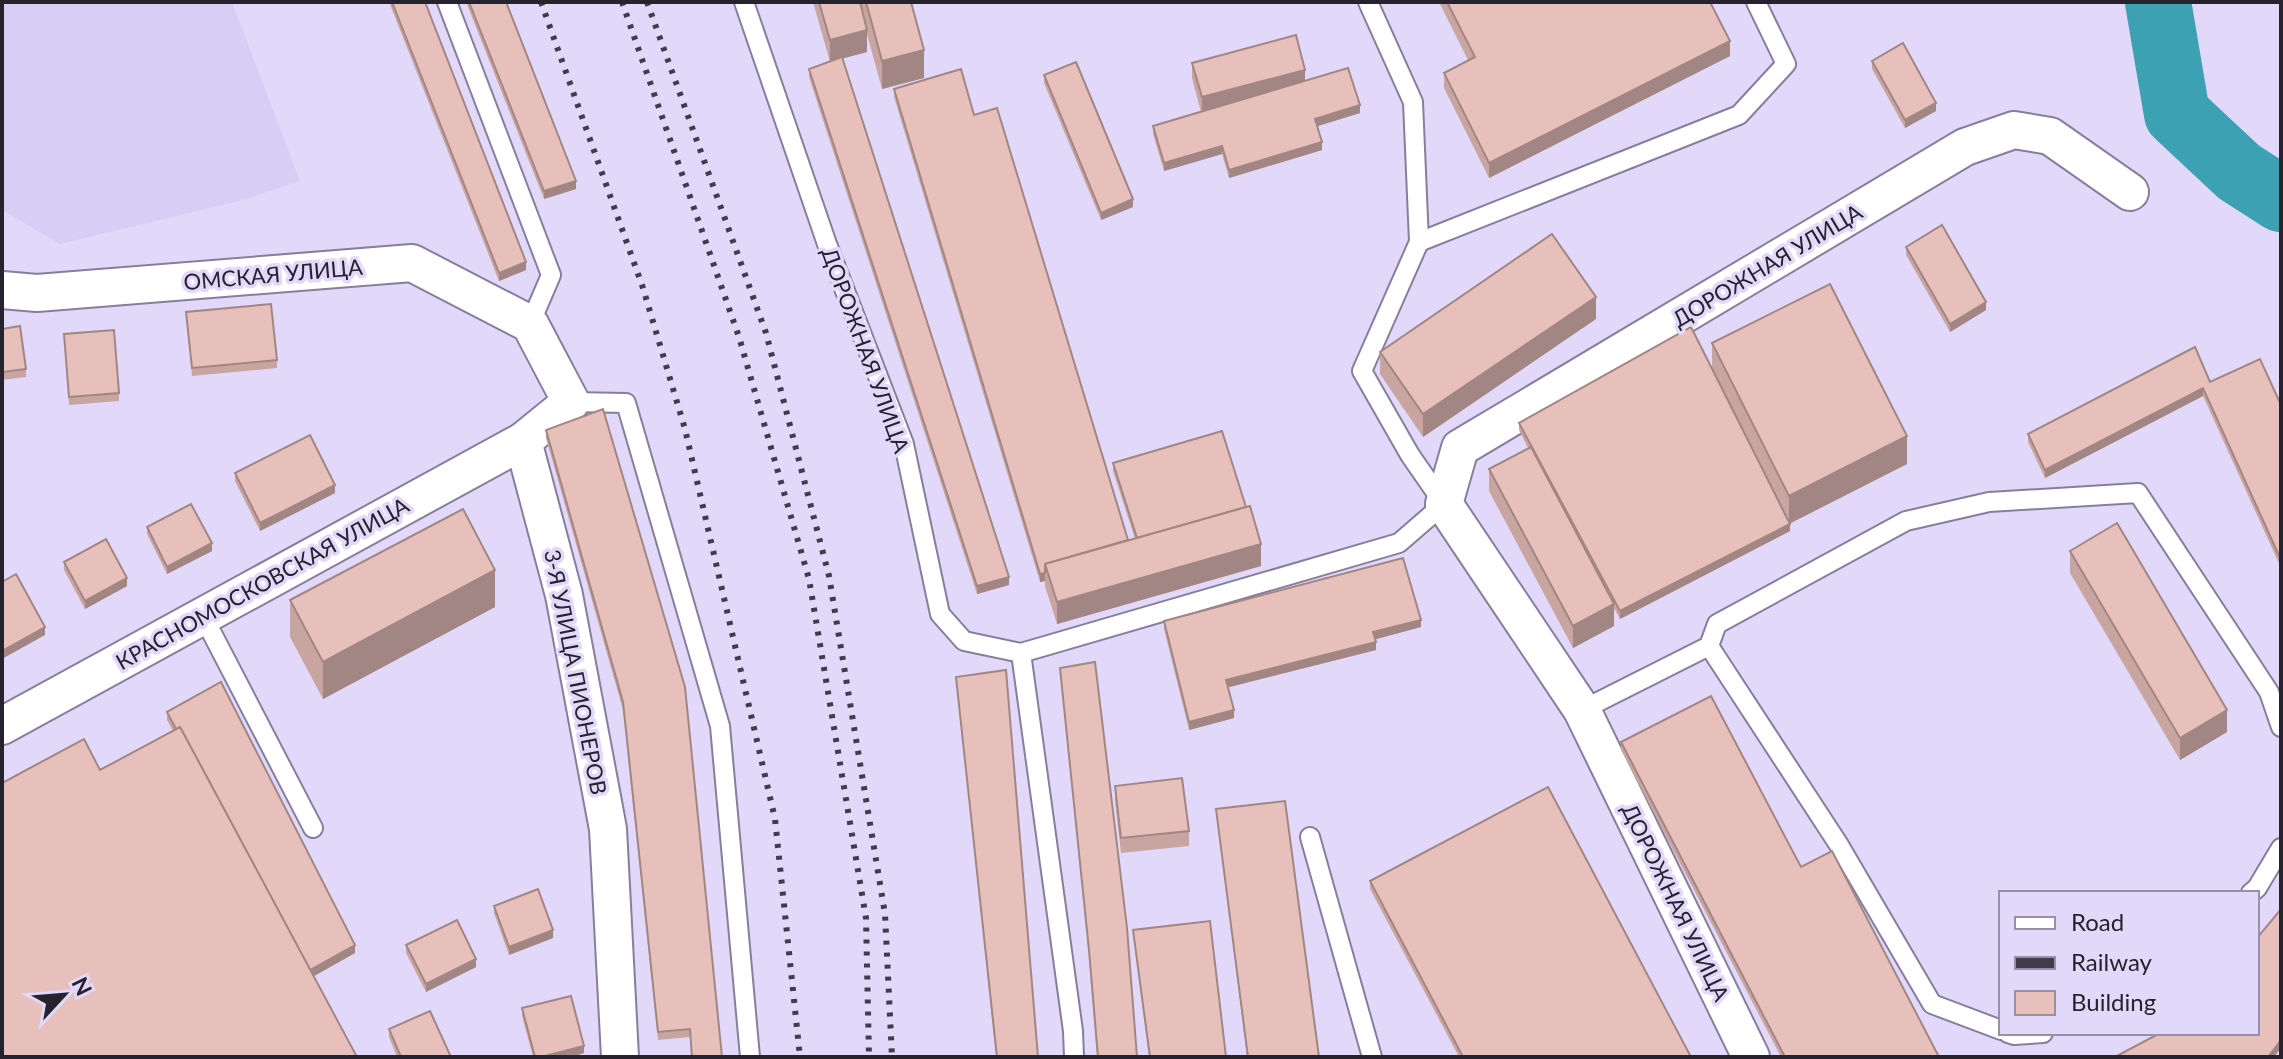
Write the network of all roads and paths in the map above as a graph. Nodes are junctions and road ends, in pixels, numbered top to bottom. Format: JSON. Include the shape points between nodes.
{"nodes":[{"id":1,"x":447,"y":2,"type":"edge"},
{"id":2,"x":744,"y":2,"type":"edge"},
{"id":3,"x":1368,"y":2,"type":"edge"},
{"id":4,"x":1756,"y":2,"type":"edge"},
{"id":5,"x":2130,"y":192,"type":"dead end"},
{"id":6,"x":1419,"y":242,"type":"junction"},
{"id":7,"x":2,"y":290,"type":"edge"},
{"id":8,"x":530,"y":324,"type":"junction"},
{"id":9,"x":571,"y":402,"type":"junction"},
{"id":10,"x":523,"y":441,"type":"junction"},
{"id":11,"x":1444,"y":504,"type":"junction"},
{"id":12,"x":203,"y":616,"type":"junction"},
{"id":13,"x":1709,"y":646,"type":"junction"},
{"id":14,"x":1021,"y":653,"type":"junction"},
{"id":15,"x":1582,"y":710,"type":"junction"},
{"id":16,"x":3,"y":723,"type":"edge"},
{"id":17,"x":2281,"y":727,"type":"edge"},
{"id":18,"x":313,"y":828,"type":"dead end"},
{"id":19,"x":1310,"y":837,"type":"dead end"},
{"id":20,"x":2281,"y":848,"type":"edge"},
{"id":21,"x":2253,"y":891,"type":"edge"},
{"id":22,"x":1999,"y":1029,"type":"edge"},
{"id":23,"x":620,"y":1057,"type":"edge"},
{"id":24,"x":750,"y":1057,"type":"edge"},
{"id":25,"x":1074,"y":1057,"type":"edge"},
{"id":26,"x":1372,"y":1057,"type":"edge"},
{"id":27,"x":1751,"y":1057,"type":"edge"}],
"edges":[{"from":1,"to":8,"type":"lane","via":[[551,275]]},
{"from":2,"to":14,"type":"lane","name":"ДОРОЖНАЯ УЛИЦА","via":[[827,244],[904,444],[940,614],[964,641]]},
{"from":3,"to":6,"type":"lane","via":[[1413,102]]},
{"from":4,"to":6,"type":"lane","via":[[1786,64],[1739,115]]},
{"from":5,"to":11,"type":"street","name":"ДОРОЖНАЯ УЛИЦА","via":[[2050,136],[2014,130],[1965,147],[1460,448]]},
{"from":6,"to":11,"type":"lane","via":[[1362,371]]},
{"from":7,"to":8,"type":"street","name":"ОМСКАЯ УЛИЦА","via":[[37,293],[412,263]]},
{"from":8,"to":9,"type":"street"},
{"from":9,"to":10,"type":"street"},
{"from":9,"to":24,"type":"lane","via":[[626,403],[720,726]]},
{"from":10,"to":12,"type":"street","name":"КРАСНОМОСКОВСКАЯ УЛИЦА"},
{"from":10,"to":23,"type":"street","name":"3-Я УЛИЦА ПИОНЕРОВ","via":[[564,595],[608,829]]},
{"from":11,"to":14,"type":"lane","name":"ДОРОЖНАЯ УЛИЦА","via":[[1399,543]]},
{"from":11,"to":15,"type":"street","name":"ДОРОЖНАЯ УЛИЦА"},
{"from":12,"to":16,"type":"street","name":"КРАСНОМОСКОВСКАЯ УЛИЦА"},
{"from":12,"to":18,"type":"lane"},
{"from":13,"to":15,"type":"lane"},
{"from":13,"to":17,"type":"lane","via":[[1717,624],[1906,521],[1989,502],[2138,493],[2269,692]]},
{"from":13,"to":22,"type":"lane","via":[[1839,845],[1932,1004]]},
{"from":14,"to":25,"type":"lane"},
{"from":15,"to":27,"type":"street","name":"ДОРОЖНАЯ УЛИЦА"},
{"from":19,"to":26,"type":"lane"},
{"from":20,"to":21,"type":"lane"}]}
